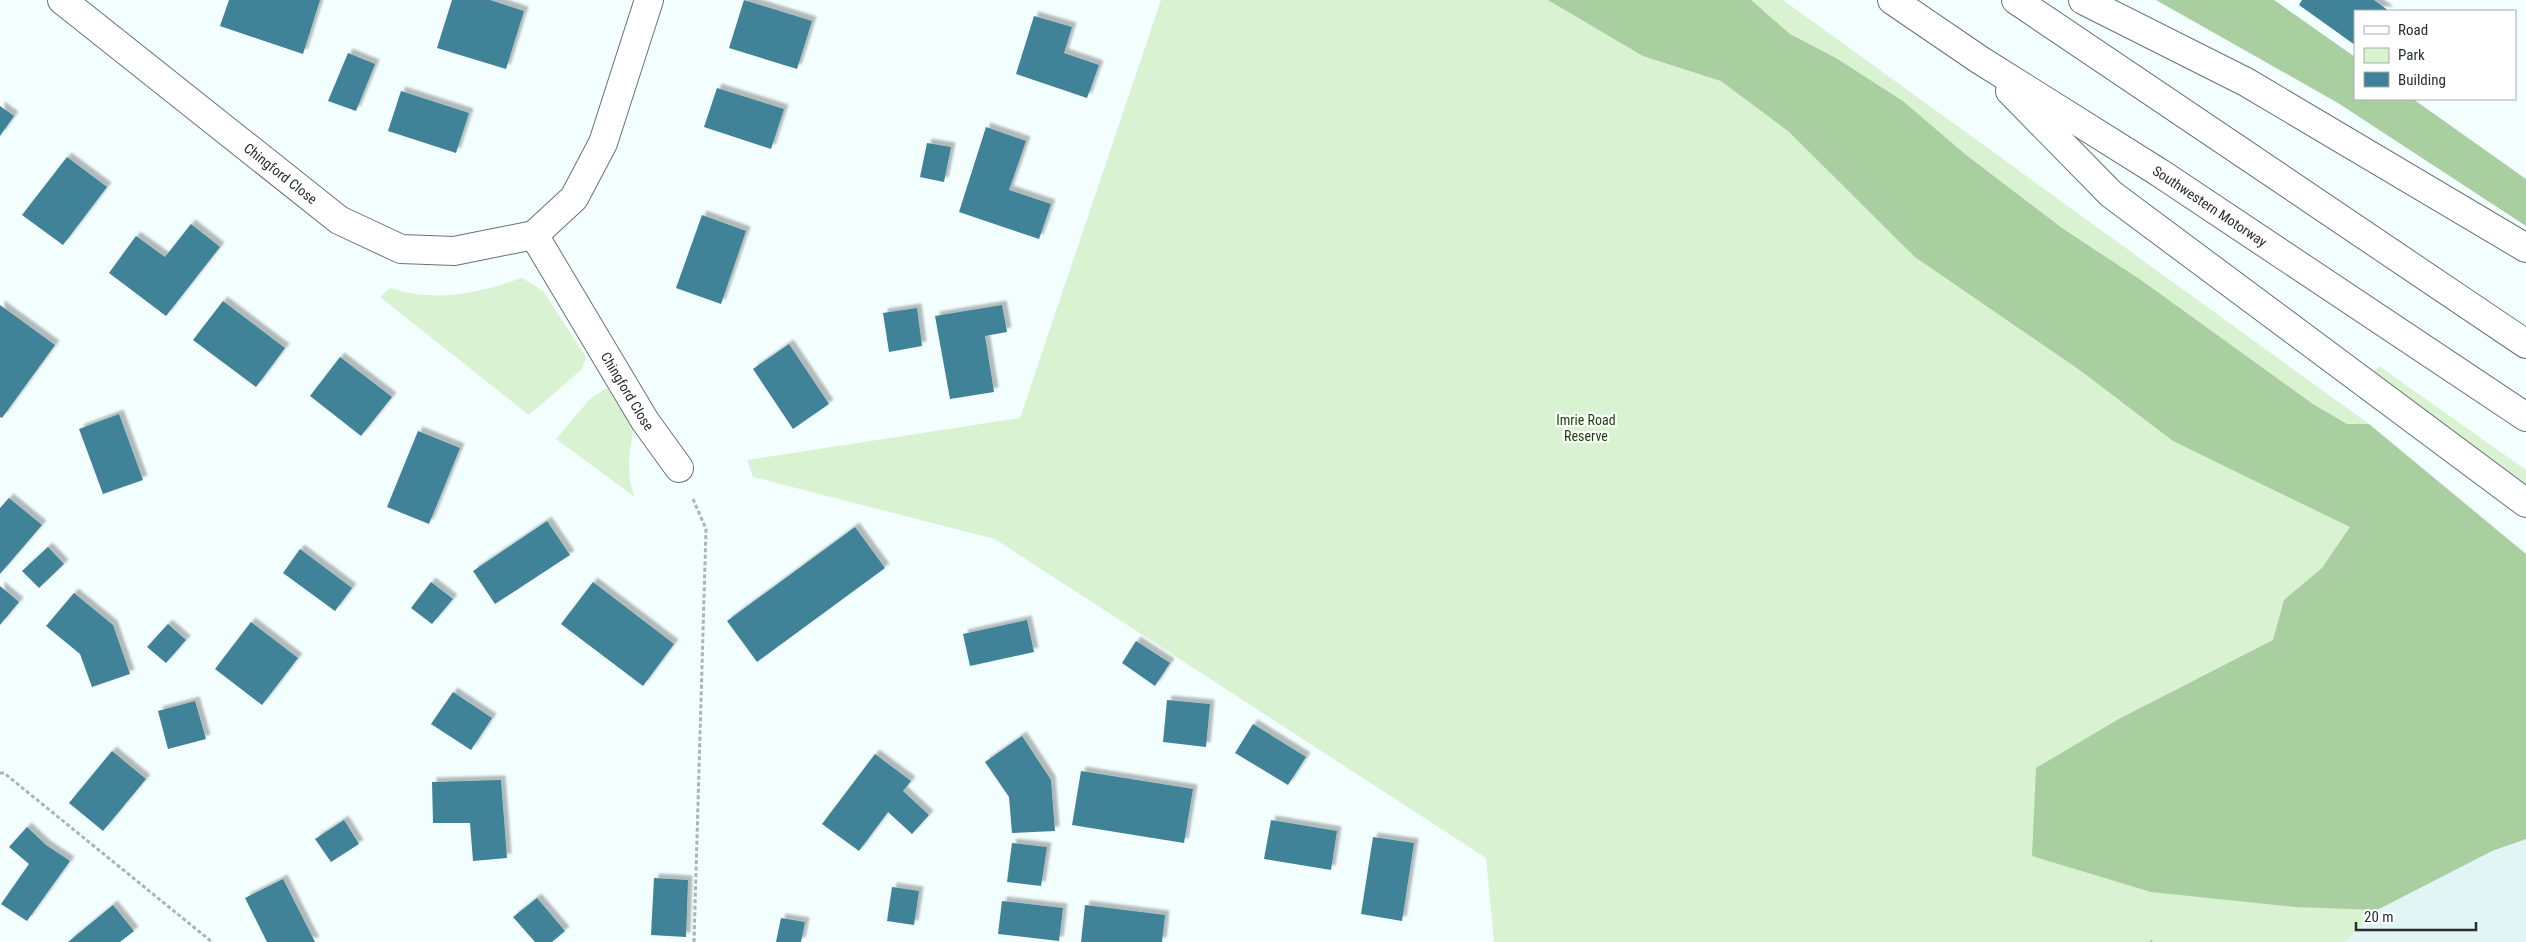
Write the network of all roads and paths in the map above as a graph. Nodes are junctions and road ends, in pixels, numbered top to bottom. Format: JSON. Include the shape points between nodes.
{"nodes":[{"id":1,"x":62,"y":0,"type":"edge"},
{"id":2,"x":649,"y":0,"type":"edge"},
{"id":3,"x":1892,"y":0,"type":"edge"},
{"id":4,"x":2016,"y":0,"type":"edge"},
{"id":5,"x":2083,"y":0,"type":"edge"},
{"id":6,"x":1980,"y":60,"type":"junction"},
{"id":7,"x":534,"y":235,"type":"junction"},
{"id":8,"x":2526,"y":248,"type":"edge"},
{"id":9,"x":2526,"y":344,"type":"edge"},
{"id":10,"x":2526,"y":417,"type":"edge"},
{"id":11,"x":679,"y":468,"type":"joint"},
{"id":12,"x":2526,"y":503,"type":"edge"},
{"id":13,"x":0,"y":773,"type":"edge"},
{"id":14,"x":212,"y":942,"type":"edge"},
{"id":15,"x":694,"y":942,"type":"edge"}],
"edges":[{"from":1,"to":7,"type":"main road","name":"Chingford Close","via":[[339,220],[401,250],[454,251]]},
{"from":2,"to":7,"type":"main road","via":[[603,143],[574,198]]},
{"from":3,"to":6,"type":"main road","name":"Southwestern Motorway"},
{"from":4,"to":9,"type":"main road"},
{"from":5,"to":8,"type":"main road","via":[[2246,82]]},
{"from":6,"to":10,"type":"main road","name":"Southwestern Motorway","via":[[2160,173]]},
{"from":6,"to":12,"type":"main road","via":[[2110,194]]},
{"from":7,"to":11,"type":"main road","name":"Chingford Close","via":[[645,421]]},
{"from":11,"to":15,"type":"path","via":[[706,529]]},
{"from":13,"to":14,"type":"path"}]}
